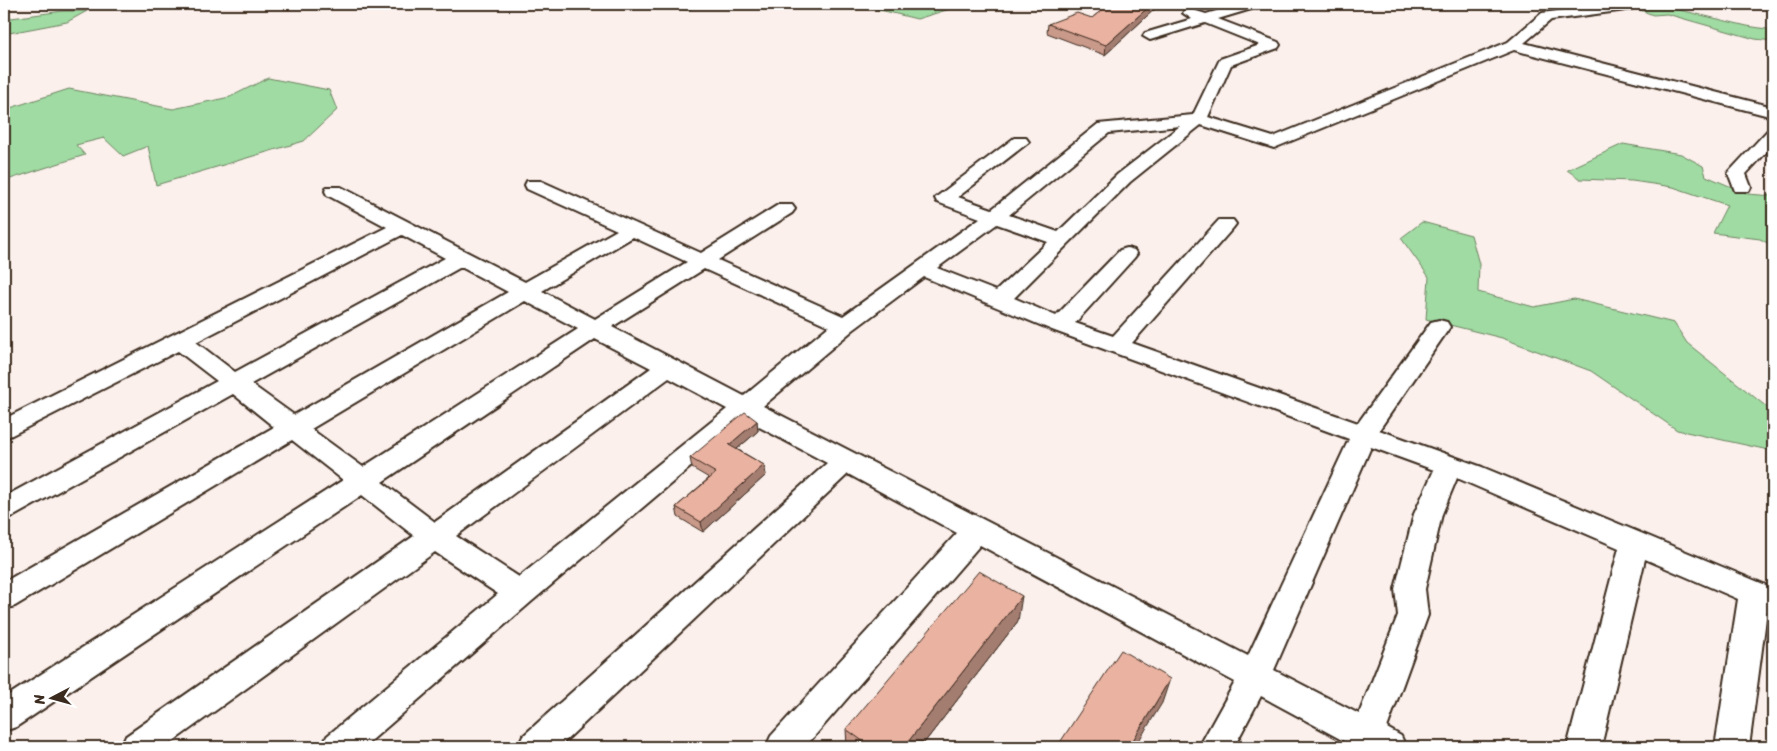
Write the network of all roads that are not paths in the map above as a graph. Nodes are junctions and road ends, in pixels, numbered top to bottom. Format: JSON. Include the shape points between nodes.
{"nodes":[{"id":1,"x":1253,"y":4,"type":"edge"},
{"id":2,"x":1627,"y":4,"type":"edge"},
{"id":3,"x":1197,"y":16,"type":"junction"},
{"id":4,"x":1150,"y":36,"type":"dead end"},
{"id":5,"x":1512,"y":45,"type":"junction"},
{"id":6,"x":1773,"y":112,"type":"edge"},
{"id":7,"x":1198,"y":119,"type":"junction"},
{"id":8,"x":1773,"y":135,"type":"edge"},
{"id":9,"x":1020,"y":142,"type":"dead end"},
{"id":10,"x":534,"y":185,"type":"dead end"},
{"id":11,"x":1742,"y":187,"type":"dead end"},
{"id":12,"x":334,"y":191,"type":"dead end"},
{"id":13,"x":785,"y":210,"type":"dead end"},
{"id":14,"x":995,"y":216,"type":"junction"},
{"id":15,"x":1226,"y":224,"type":"dead end"},
{"id":16,"x":403,"y":227,"type":"junction"},
{"id":17,"x":632,"y":229,"type":"junction"},
{"id":18,"x":1061,"y":240,"type":"junction"},
{"id":19,"x":1127,"y":254,"type":"dead end"},
{"id":20,"x":461,"y":258,"type":"junction"},
{"id":21,"x":702,"y":261,"type":"junction"},
{"id":22,"x":922,"y":269,"type":"junction"},
{"id":23,"x":525,"y":292,"type":"junction"},
{"id":24,"x":1000,"y":300,"type":"junction"},
{"id":25,"x":1060,"y":324,"type":"junction"},
{"id":26,"x":845,"y":325,"type":"junction"},
{"id":27,"x":1438,"y":327,"type":"dead end"},
{"id":28,"x":594,"y":328,"type":"junction"},
{"id":29,"x":180,"y":341,"type":"junction"},
{"id":30,"x":1117,"y":345,"type":"junction"},
{"id":31,"x":667,"y":368,"type":"junction"},
{"id":32,"x":233,"y":383,"type":"junction"},
{"id":33,"x":746,"y":408,"type":"junction"},
{"id":34,"x":293,"y":428,"type":"junction"},
{"id":35,"x":4,"y":430,"type":"edge"},
{"id":36,"x":1364,"y":433,"type":"junction"},
{"id":37,"x":846,"y":461,"type":"junction"},
{"id":38,"x":1449,"y":465,"type":"junction"},
{"id":39,"x":361,"y":481,"type":"junction"},
{"id":40,"x":4,"y":509,"type":"edge"},
{"id":41,"x":976,"y":530,"type":"junction"},
{"id":42,"x":435,"y":537,"type":"junction"},
{"id":43,"x":1635,"y":542,"type":"junction"},
{"id":44,"x":520,"y":593,"type":"junction"},
{"id":45,"x":4,"y":597,"type":"edge"},
{"id":46,"x":1764,"y":597,"type":"edge"},
{"id":47,"x":1255,"y":676,"type":"junction"},
{"id":48,"x":4,"y":716,"type":"edge"},
{"id":49,"x":1378,"y":741,"type":"edge"},
{"id":50,"x":138,"y":747,"type":"edge"},
{"id":51,"x":339,"y":747,"type":"edge"},
{"id":52,"x":535,"y":747,"type":"edge"},
{"id":53,"x":785,"y":747,"type":"edge"},
{"id":54,"x":1216,"y":747,"type":"edge"},
{"id":55,"x":1584,"y":747,"type":"edge"},
{"id":56,"x":1732,"y":747,"type":"edge"}],
"edges":[{"from":1,"to":3,"type":"street"},
{"from":2,"to":5,"type":"street","via":[[1548,16]]},
{"from":3,"to":4,"type":"street"},
{"from":3,"to":7,"type":"street","via":[[1273,45],[1225,62]]},
{"from":5,"to":6,"type":"street"},
{"from":5,"to":7,"type":"street","via":[[1274,143]]},
{"from":7,"to":14,"type":"street","via":[[1104,128]]},
{"from":7,"to":18,"type":"street","via":[[1124,178]]},
{"from":8,"to":11,"type":"street","via":[[1737,173]]},
{"from":9,"to":14,"type":"street","via":[[944,198]]},
{"from":10,"to":17,"type":"street"},
{"from":12,"to":16,"type":"street"},
{"from":13,"to":21,"type":"street"},
{"from":14,"to":18,"type":"street"},
{"from":14,"to":22,"type":"street"},
{"from":15,"to":30,"type":"street"},
{"from":16,"to":20,"type":"street"},
{"from":16,"to":29,"type":"street"},
{"from":17,"to":21,"type":"street"},
{"from":17,"to":23,"type":"street"},
{"from":18,"to":24,"type":"street"},
{"from":19,"to":25,"type":"street"},
{"from":20,"to":23,"type":"street"},
{"from":20,"to":32,"type":"street"},
{"from":21,"to":26,"type":"street"},
{"from":21,"to":28,"type":"street"},
{"from":22,"to":24,"type":"street"},
{"from":22,"to":26,"type":"street"},
{"from":23,"to":28,"type":"street"},
{"from":23,"to":34,"type":"street"},
{"from":24,"to":25,"type":"street"},
{"from":25,"to":30,"type":"street"},
{"from":26,"to":33,"type":"street"},
{"from":27,"to":36,"type":"street"},
{"from":28,"to":31,"type":"street"},
{"from":28,"to":39,"type":"street"},
{"from":29,"to":32,"type":"street"},
{"from":29,"to":35,"type":"street"},
{"from":30,"to":36,"type":"street"},
{"from":31,"to":33,"type":"street"},
{"from":31,"to":42,"type":"street"},
{"from":32,"to":34,"type":"street"},
{"from":32,"to":40,"type":"street"},
{"from":33,"to":37,"type":"street"},
{"from":33,"to":44,"type":"street"},
{"from":34,"to":39,"type":"street"},
{"from":34,"to":45,"type":"street"},
{"from":36,"to":38,"type":"street"},
{"from":36,"to":47,"type":"street"},
{"from":37,"to":41,"type":"street"},
{"from":37,"to":52,"type":"street"},
{"from":38,"to":43,"type":"street"},
{"from":38,"to":49,"type":"street","via":[[1428,514],[1410,589],[1413,615]]},
{"from":39,"to":42,"type":"street"},
{"from":39,"to":48,"type":"street"},
{"from":41,"to":47,"type":"street"},
{"from":41,"to":53,"type":"street"},
{"from":42,"to":44,"type":"street"},
{"from":42,"to":50,"type":"street"},
{"from":43,"to":46,"type":"street"},
{"from":43,"to":55,"type":"street"},
{"from":44,"to":51,"type":"street"},
{"from":46,"to":56,"type":"street"},
{"from":47,"to":49,"type":"street"},
{"from":47,"to":54,"type":"street"}]}
